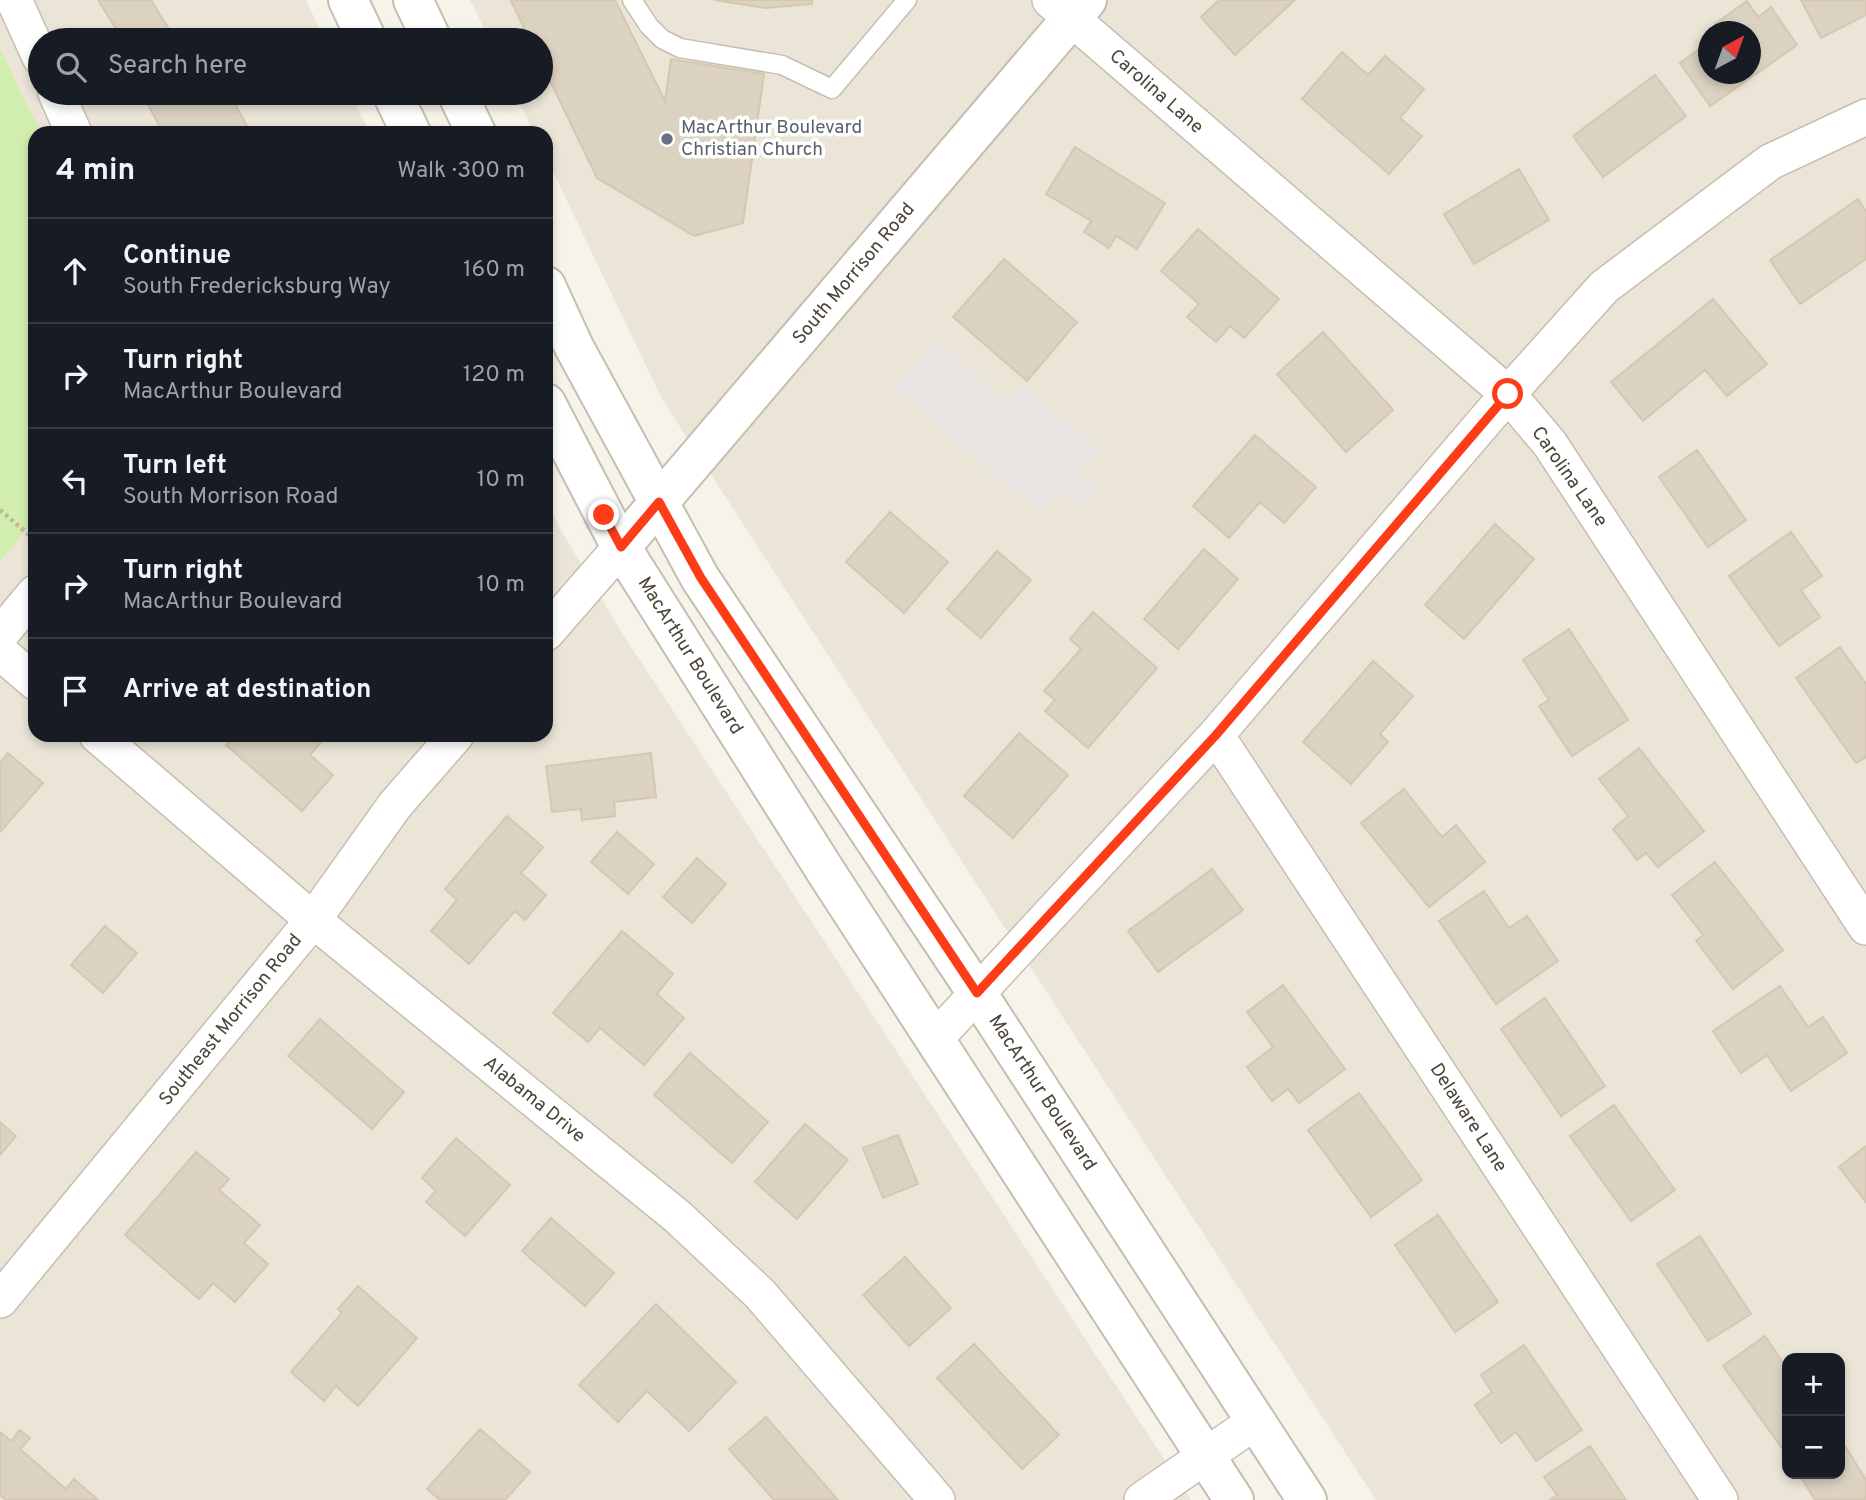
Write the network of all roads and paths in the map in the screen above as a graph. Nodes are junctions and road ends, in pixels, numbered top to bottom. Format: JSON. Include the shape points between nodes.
{"nodes":[{"id":1,"x":14,"y":0,"type":"edge"},
{"id":2,"x":348,"y":0,"type":"edge"},
{"id":3,"x":413,"y":0,"type":"edge"},
{"id":4,"x":632,"y":0,"type":"edge"},
{"id":5,"x":907,"y":0,"type":"edge"},
{"id":6,"x":1069,"y":6,"type":"edge"},
{"id":7,"x":361,"y":28,"type":"edge"},
{"id":8,"x":426,"y":28,"type":"edge"},
{"id":9,"x":28,"y":31,"type":"edge"},
{"id":10,"x":61,"y":105,"type":"edge"},
{"id":11,"x":398,"y":105,"type":"edge"},
{"id":12,"x":463,"y":105,"type":"edge"},
{"id":13,"x":1866,"y":117,"type":"edge"},
{"id":14,"x":71,"y":126,"type":"edge"},
{"id":15,"x":408,"y":126,"type":"edge"},
{"id":16,"x":473,"y":126,"type":"edge"},
{"id":17,"x":553,"y":301,"type":"edge"},
{"id":18,"x":1508,"y":394,"type":"junction"},
{"id":19,"x":553,"y":416,"type":"edge"},
{"id":20,"x":659,"y":502,"type":"junction"},
{"id":21,"x":0,"y":510,"type":"edge"},
{"id":22,"x":28,"y":534,"type":"edge"},
{"id":23,"x":621,"y":547,"type":"junction"},
{"id":24,"x":28,"y":601,"type":"edge"},
{"id":25,"x":553,"y":624,"type":"edge"},
{"id":26,"x":0,"y":635,"type":"edge"},
{"id":27,"x":0,"y":652,"type":"edge"},
{"id":28,"x":28,"y":676,"type":"edge"},
{"id":29,"x":1216,"y":735,"type":"junction"},
{"id":30,"x":105,"y":742,"type":"edge"},
{"id":31,"x":450,"y":742,"type":"edge"},
{"id":32,"x":313,"y":920,"type":"junction"},
{"id":33,"x":1866,"y":928,"type":"edge"},
{"id":34,"x":977,"y":993,"type":"junction"},
{"id":35,"x":935,"y":1039,"type":"junction"},
{"id":36,"x":0,"y":1300,"type":"edge"},
{"id":37,"x":1256,"y":1421,"type":"junction"},
{"id":38,"x":1205,"y":1456,"type":"junction"},
{"id":39,"x":937,"y":1500,"type":"edge"},
{"id":40,"x":1142,"y":1500,"type":"edge"},
{"id":41,"x":1234,"y":1500,"type":"edge"},
{"id":42,"x":1307,"y":1500,"type":"edge"},
{"id":43,"x":1720,"y":1500,"type":"edge"}],
"edges":[{"from":1,"to":9,"type":"street"},
{"from":2,"to":7,"type":"street"},
{"from":3,"to":8,"type":"street"},
{"from":4,"to":5,"type":"lane","via":[[662,40],[680,48],[782,65],[832,89]]},
{"from":6,"to":18,"type":"street","name":"Carolina Lane"},
{"from":6,"to":20,"type":"street","name":"South Morrison Road"},
{"from":10,"to":14,"type":"street"},
{"from":11,"to":15,"type":"street"},
{"from":12,"to":16,"type":"street"},
{"from":13,"to":18,"type":"street","via":[[1770,162],[1604,287]]},
{"from":17,"to":20,"type":"street","name":"MacArthur Boulevard"},
{"from":18,"to":29,"type":"street"},
{"from":18,"to":33,"type":"street","name":"Carolina Lane","via":[[1550,444]]},
{"from":19,"to":23,"type":"street","name":"MacArthur Boulevard"},
{"from":20,"to":23,"type":"street","name":"South Morrison Road"},
{"from":20,"to":34,"type":"street","name":"MacArthur Boulevard","via":[[701,578]]},
{"from":21,"to":22,"type":"path"},
{"from":23,"to":25,"type":"street"},
{"from":23,"to":35,"type":"street","name":"MacArthur Boulevard"},
{"from":24,"to":26,"type":"street"},
{"from":27,"to":28,"type":"street"},
{"from":29,"to":34,"type":"street"},
{"from":29,"to":43,"type":"street","name":"Delaware Lane"},
{"from":30,"to":32,"type":"street","name":"Alabama Drive"},
{"from":31,"to":32,"type":"street","name":"Southeast Morrison Road","via":[[395,805]]},
{"from":32,"to":36,"type":"street","name":"Southeast Morrison Road"},
{"from":32,"to":39,"type":"street","name":"Alabama Drive","via":[[678,1217],[760,1294]]},
{"from":34,"to":35,"type":"street"},
{"from":34,"to":37,"type":"street","name":"MacArthur Boulevard"},
{"from":35,"to":38,"type":"street","name":"MacArthur Boulevard"},
{"from":37,"to":38,"type":"street"},
{"from":37,"to":42,"type":"street","name":"MacArthur Boulevard"},
{"from":38,"to":40,"type":"street"},
{"from":38,"to":41,"type":"street","name":"MacArthur Boulevard"}]}
